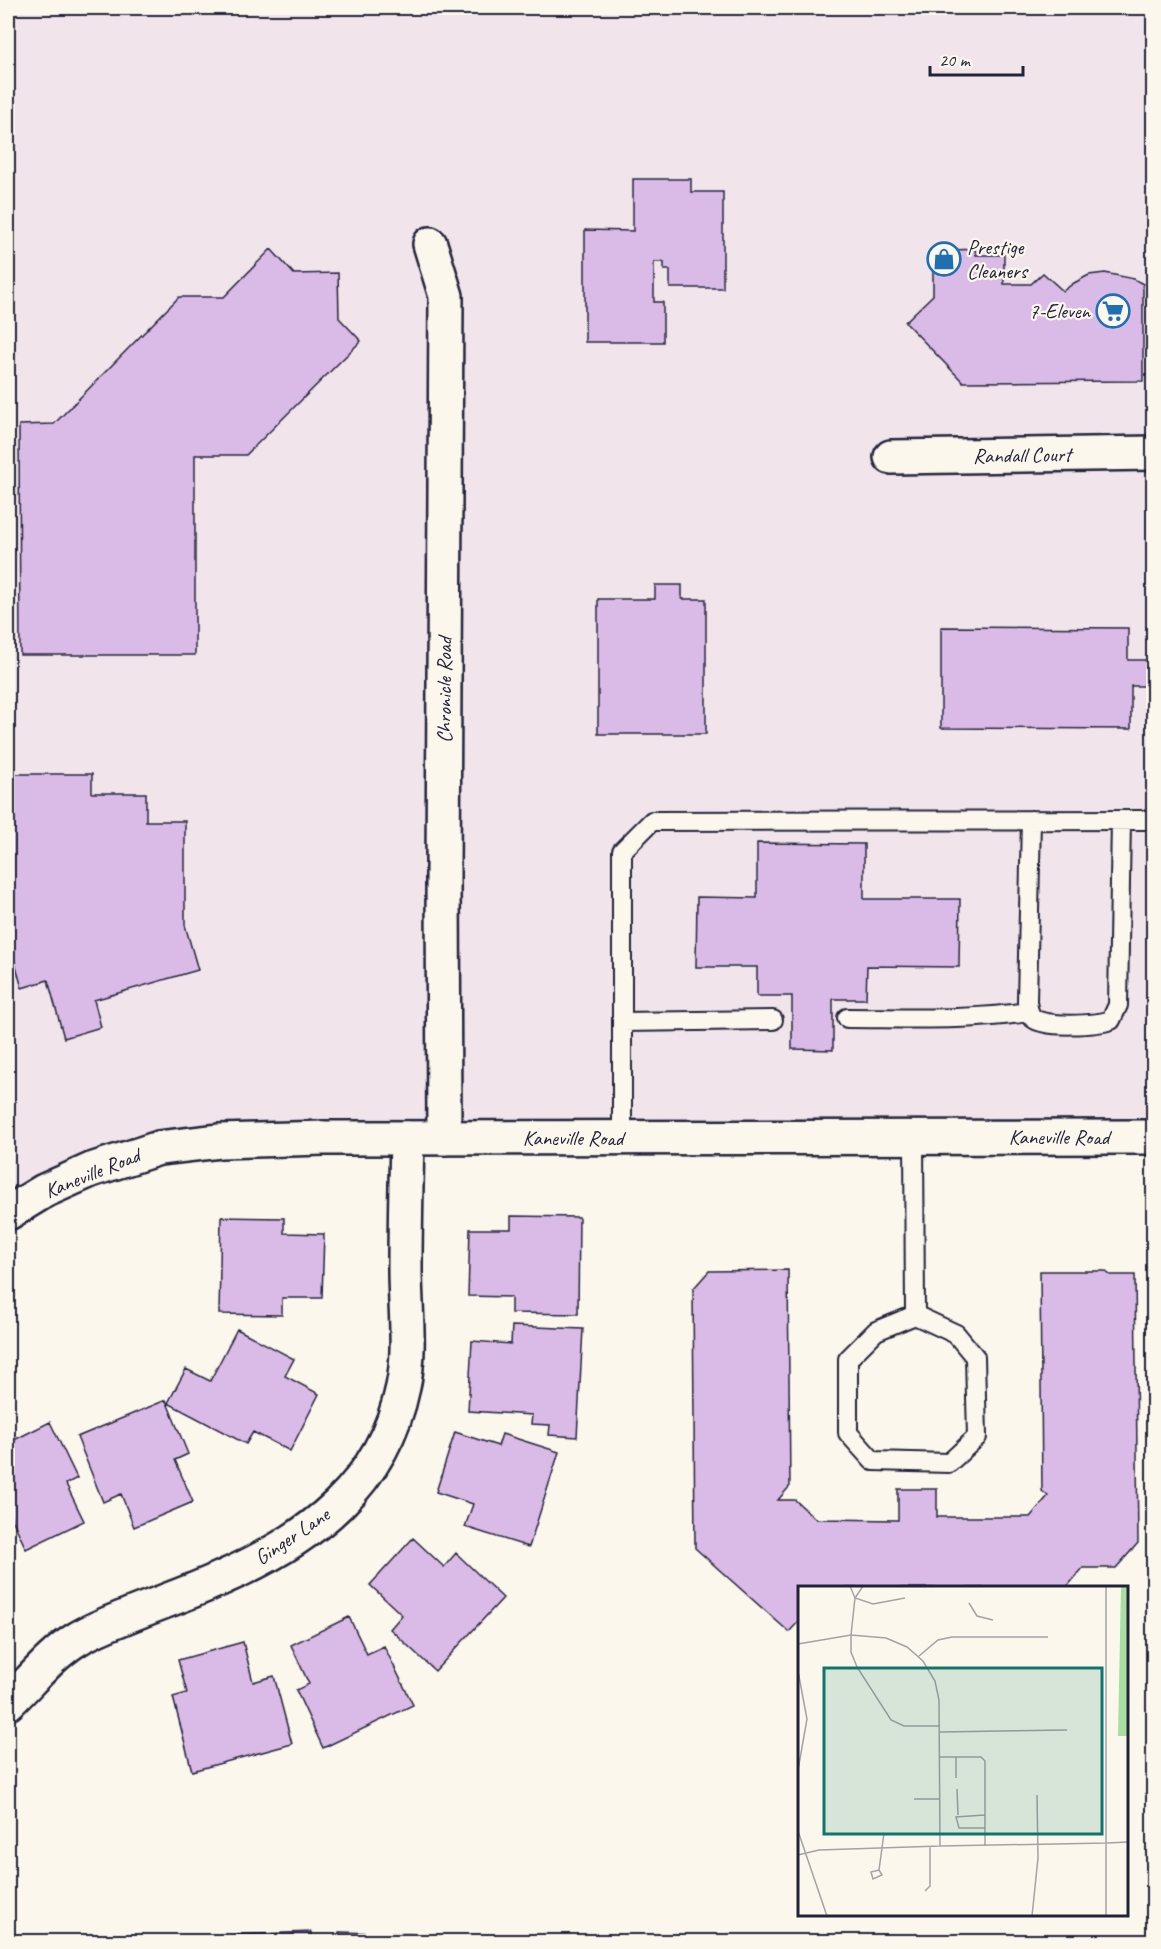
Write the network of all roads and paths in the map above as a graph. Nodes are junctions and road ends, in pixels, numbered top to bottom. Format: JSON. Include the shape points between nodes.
{"nodes":[{"id":1,"x":430,"y":244,"type":"dead end"},
{"id":2,"x":1154,"y":453,"type":"edge"},
{"id":3,"x":891,"y":457,"type":"dead end"},
{"id":4,"x":1030,"y":820,"type":"junction"},
{"id":5,"x":1120,"y":820,"type":"junction"},
{"id":6,"x":1154,"y":820,"type":"edge"},
{"id":7,"x":1028,"y":1012,"type":"junction"},
{"id":8,"x":847,"y":1018,"type":"dead end"},
{"id":9,"x":773,"y":1020,"type":"dead end"},
{"id":10,"x":622,"y":1022,"type":"junction"},
{"id":11,"x":914,"y":1137,"type":"junction"},
{"id":12,"x":1154,"y":1137,"type":"edge"},
{"id":13,"x":407,"y":1138,"type":"junction"},
{"id":14,"x":444,"y":1138,"type":"junction"},
{"id":15,"x":622,"y":1138,"type":"junction"},
{"id":16,"x":8,"y":1213,"type":"edge"},
{"id":17,"x":915,"y":1315,"type":"junction"},
{"id":18,"x":8,"y":1703,"type":"edge"}],
"edges":[{"from":1,"to":14,"type":"street","name":"Chronicle Road","via":[[446,296]]},
{"from":2,"to":3,"type":"street","name":"Randall Court"},
{"from":4,"to":5,"type":"lane"},
{"from":4,"to":7,"type":"lane"},
{"from":4,"to":10,"type":"lane","via":[[652,821],[622,850]]},
{"from":5,"to":6,"type":"lane"},
{"from":5,"to":7,"type":"lane","via":[[1119,1005],[1111,1020],[1101,1023],[1043,1023]]},
{"from":7,"to":8,"type":"lane"},
{"from":9,"to":10,"type":"lane"},
{"from":10,"to":15,"type":"lane"},
{"from":11,"to":12,"type":"street","name":"Kaneville Road"},
{"from":11,"to":15,"type":"street","name":"Kaneville Road"},
{"from":11,"to":17,"type":"lane"},
{"from":13,"to":14,"type":"street","name":"Kaneville Road"},
{"from":13,"to":16,"type":"street","name":"Kaneville Road","via":[[220,1142],[159,1148],[91,1170]]},
{"from":13,"to":18,"type":"street","name":"Ginger Lane","via":[[406,1359],[403,1387],[380,1452],[348,1496],[314,1527],[224,1577],[78,1638]]},
{"from":14,"to":15,"type":"street","name":"Kaneville Road"},
{"from":17,"to":17,"type":"lane","via":[[876,1330],[848,1359],[848,1433],[873,1461],[949,1463],[976,1437],[975,1357],[956,1334]]}]}
